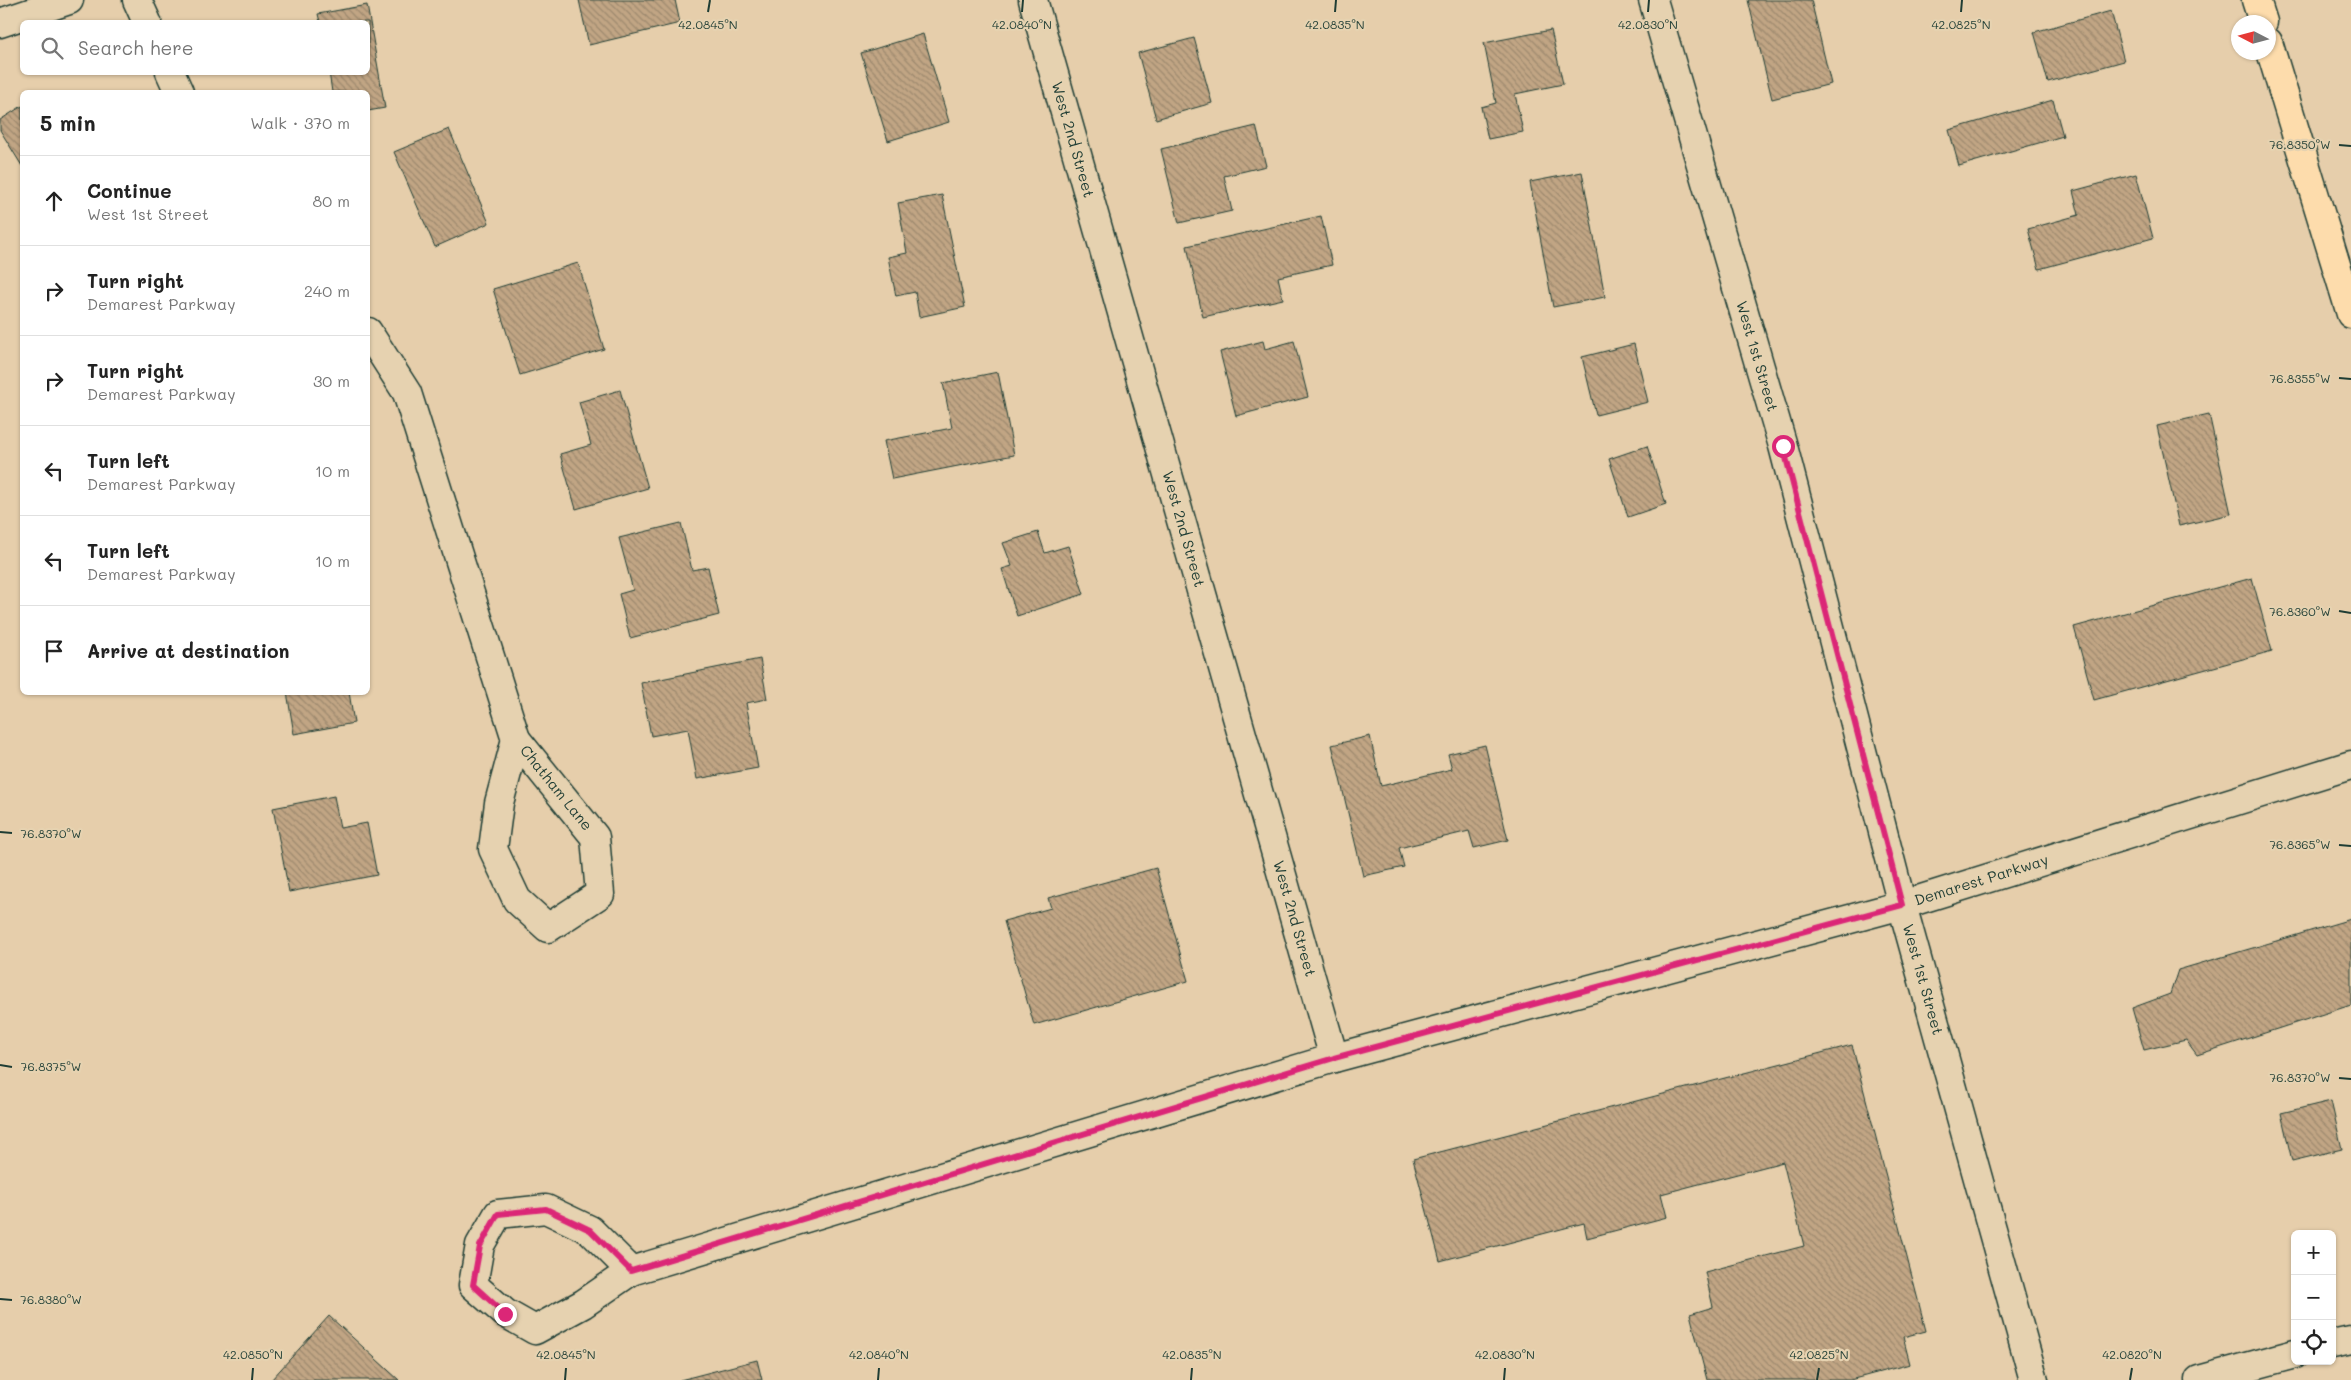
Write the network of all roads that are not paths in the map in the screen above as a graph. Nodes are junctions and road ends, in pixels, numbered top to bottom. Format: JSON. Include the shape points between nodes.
{"nodes":[{"id":1,"x":68,"y":0,"type":"edge"},
{"id":2,"x":137,"y":0,"type":"edge"},
{"id":3,"x":1033,"y":0,"type":"edge"},
{"id":4,"x":1653,"y":0,"type":"edge"},
{"id":5,"x":2256,"y":0,"type":"edge"},
{"id":6,"x":2261,"y":15,"type":"edge"},
{"id":7,"x":146,"y":20,"type":"edge"},
{"id":8,"x":0,"y":23,"type":"edge"},
{"id":9,"x":2273,"y":60,"type":"edge"},
{"id":10,"x":171,"y":75,"type":"edge"},
{"id":11,"x":178,"y":90,"type":"edge"},
{"id":12,"x":2351,"y":314,"type":"edge"},
{"id":13,"x":370,"y":335,"type":"edge"},
{"id":14,"x":516,"y":739,"type":"junction"},
{"id":15,"x":2351,"y":765,"type":"edge"},
{"id":16,"x":1902,"y":905,"type":"junction"},
{"id":17,"x":1334,"y":1058,"type":"junction"},
{"id":18,"x":631,"y":1271,"type":"junction"},
{"id":19,"x":2351,"y":1340,"type":"edge"},
{"id":20,"x":2336,"y":1343,"type":"edge"},
{"id":21,"x":2291,"y":1355,"type":"edge"},
{"id":22,"x":2034,"y":1380,"type":"edge"},
{"id":23,"x":2199,"y":1380,"type":"edge"}],
"edges":[{"from":1,"to":8,"type":"street"},
{"from":2,"to":7,"type":"street"},
{"from":3,"to":17,"type":"street","name":"West 2nd Street"},
{"from":4,"to":16,"type":"street","name":"West 1st Street","via":[[1783,446]]},
{"from":5,"to":6,"type":"main road"},
{"from":9,"to":12,"type":"main road"},
{"from":10,"to":11,"type":"street"},
{"from":13,"to":14,"type":"street","name":"Chatham Lane","via":[[407,394]]},
{"from":14,"to":14,"type":"street","name":"Chatham Lane","via":[[499,803],[493,849],[518,900],[548,928],[600,894],[596,837]]},
{"from":15,"to":16,"type":"street","name":"Demarest Parkway"},
{"from":16,"to":17,"type":"street","name":"Demarest Parkway"},
{"from":16,"to":22,"type":"street","name":"West 1st Street"},
{"from":17,"to":18,"type":"street","name":"Demarest Parkway"},
{"from":18,"to":18,"type":"street","name":"Demarest Parkway","via":[[583,1304],[535,1330],[505,1314],[473,1285],[480,1246],[498,1214],[546,1209],[590,1230]]},
{"from":19,"to":20,"type":"street"},
{"from":21,"to":23,"type":"street"}]}
